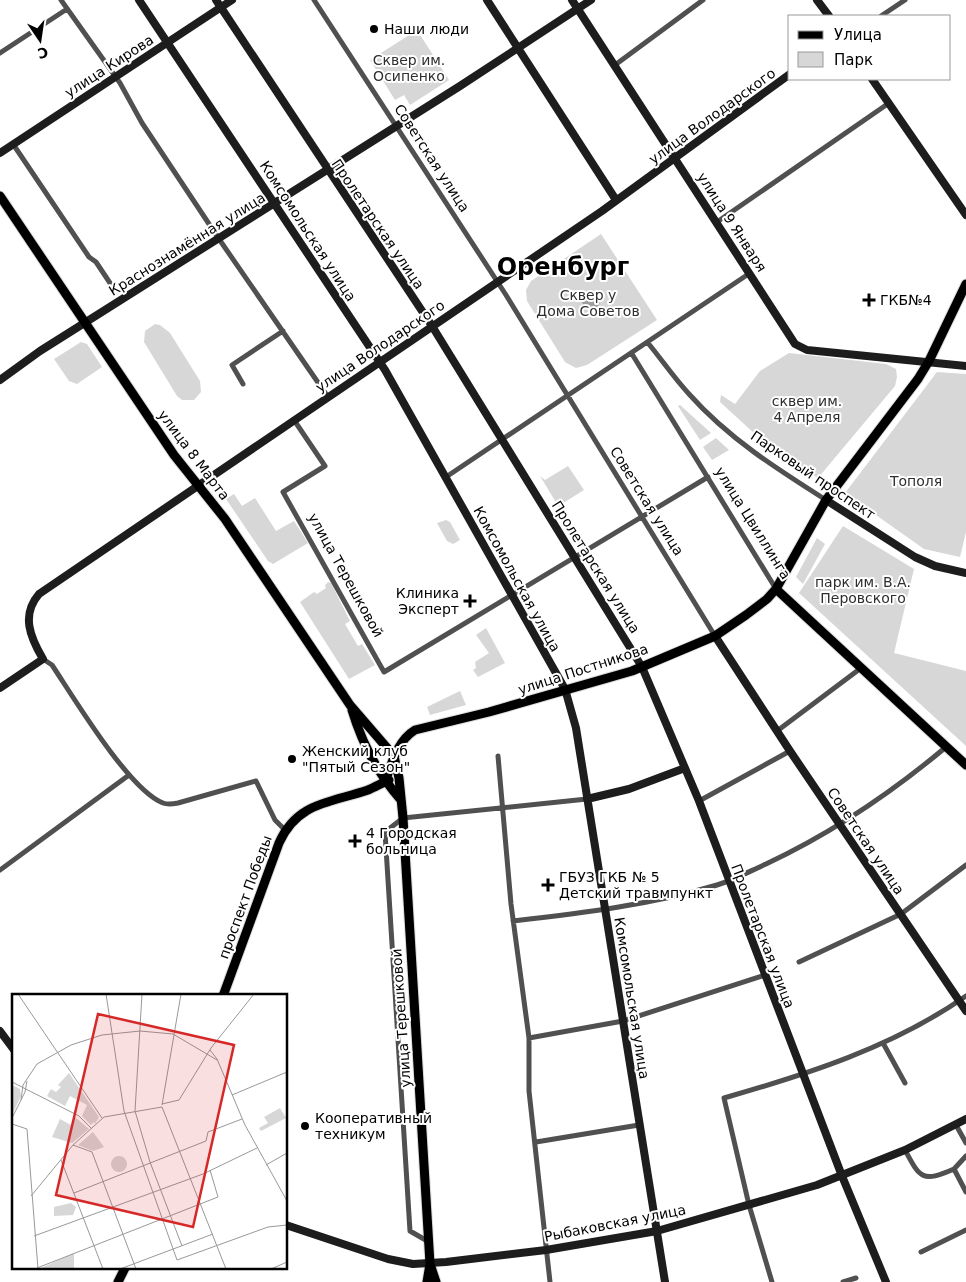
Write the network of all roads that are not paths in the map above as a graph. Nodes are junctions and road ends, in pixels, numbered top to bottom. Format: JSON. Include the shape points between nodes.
{"nodes":[{"id":1,"x":61,"y":0,"type":"edge"},
{"id":2,"x":139,"y":0,"type":"edge"},
{"id":3,"x":216,"y":0,"type":"edge"},
{"id":4,"x":232,"y":0,"type":"edge"},
{"id":5,"x":314,"y":0,"type":"edge"},
{"id":6,"x":488,"y":0,"type":"edge"},
{"id":7,"x":572,"y":0,"type":"edge"},
{"id":8,"x":591,"y":0,"type":"edge"},
{"id":9,"x":703,"y":0,"type":"edge"},
{"id":10,"x":817,"y":0,"type":"edge"},
{"id":11,"x":905,"y":0,"type":"edge"},
{"id":12,"x":221,"y":8,"type":"junction"},
{"id":13,"x":578,"y":8,"type":"junction"},
{"id":14,"x":67,"y":9,"type":"junction"},
{"id":15,"x":828,"y":15,"type":"edge"},
{"id":16,"x":882,"y":15,"type":"edge"},
{"id":17,"x":168,"y":42,"type":"junction"},
{"id":18,"x":519,"y":46,"type":"junction"},
{"id":19,"x":0,"y":53,"type":"edge"},
{"id":20,"x":615,"y":66,"type":"junction"},
{"id":21,"x":788,"y":75,"type":"edge"},
{"id":22,"x":115,"y":77,"type":"junction"},
{"id":23,"x":873,"y":80,"type":"edge"},
{"id":24,"x":890,"y":104,"type":"junction"},
{"id":25,"x":397,"y":126,"type":"junction"},
{"id":26,"x":13,"y":144,"type":"junction"},
{"id":27,"x":0,"y":153,"type":"edge"},
{"id":28,"x":676,"y":158,"type":"junction"},
{"id":29,"x":328,"y":170,"type":"junction"},
{"id":30,"x":0,"y":196,"type":"edge"},
{"id":31,"x":616,"y":200,"type":"junction"},
{"id":32,"x":275,"y":204,"type":"junction"},
{"id":33,"x":966,"y":215,"type":"edge"},
{"id":34,"x":716,"y":222,"type":"junction"},
{"id":35,"x":219,"y":239,"type":"junction"},
{"id":36,"x":750,"y":273,"type":"junction"},
{"id":37,"x":497,"y":282,"type":"junction"},
{"id":38,"x":966,"y":284,"type":"edge"},
{"id":39,"x":112,"y":286,"type":"dead end"},
{"id":40,"x":85,"y":322,"type":"junction"},
{"id":41,"x":432,"y":326,"type":"junction"},
{"id":42,"x":283,"y":331,"type":"junction"},
{"id":43,"x":648,"y":343,"type":"junction"},
{"id":44,"x":632,"y":354,"type":"junction"},
{"id":45,"x":379,"y":361,"type":"junction"},
{"id":46,"x":929,"y":362,"type":"junction"},
{"id":47,"x":966,"y":366,"type":"edge"},
{"id":48,"x":0,"y":380,"type":"edge"},
{"id":49,"x":243,"y":384,"type":"dead end"},
{"id":50,"x":569,"y":396,"type":"junction"},
{"id":51,"x":328,"y":397,"type":"junction"},
{"id":52,"x":294,"y":420,"type":"junction"},
{"id":53,"x":502,"y":441,"type":"junction"},
{"id":54,"x":708,"y":477,"type":"junction"},
{"id":55,"x":446,"y":478,"type":"junction"},
{"id":56,"x":199,"y":485,"type":"junction"},
{"id":57,"x":826,"y":500,"type":"junction"},
{"id":58,"x":642,"y":516,"type":"junction"},
{"id":59,"x":576,"y":558,"type":"junction"},
{"id":60,"x":966,"y":573,"type":"edge"},
{"id":61,"x":776,"y":588,"type":"junction"},
{"id":62,"x":512,"y":596,"type":"junction"},
{"id":63,"x":715,"y":636,"type":"junction"},
{"id":64,"x":43,"y":659,"type":"junction"},
{"id":65,"x":642,"y":667,"type":"junction"},
{"id":66,"x":861,"y":668,"type":"junction"},
{"id":67,"x":0,"y":688,"type":"edge"},
{"id":68,"x":565,"y":689,"type":"junction"},
{"id":69,"x":350,"y":705,"type":"junction"},
{"id":70,"x":777,"y":731,"type":"junction"},
{"id":71,"x":946,"y":747,"type":"junction"},
{"id":72,"x":790,"y":751,"type":"junction"},
{"id":73,"x":394,"y":756,"type":"junction"},
{"id":74,"x":498,"y":756,"type":"dead end"},
{"id":75,"x":966,"y":766,"type":"edge"},
{"id":76,"x":685,"y":768,"type":"junction"},
{"id":77,"x":129,"y":775,"type":"junction"},
{"id":78,"x":399,"y":778,"type":"junction"},
{"id":79,"x":385,"y":782,"type":"junction"},
{"id":80,"x":588,"y":798,"type":"junction"},
{"id":81,"x":401,"y":800,"type":"junction"},
{"id":82,"x":699,"y":800,"type":"junction"},
{"id":83,"x":503,"y":807,"type":"junction"},
{"id":84,"x":403,"y":818,"type":"junction"},
{"id":85,"x":840,"y":825,"type":"junction"},
{"id":86,"x":285,"y":830,"type":"junction"},
{"id":87,"x":966,"y":865,"type":"edge"},
{"id":88,"x":0,"y":870,"type":"edge"},
{"id":89,"x":729,"y":881,"type":"junction"},
{"id":90,"x":606,"y":911,"type":"junction"},
{"id":91,"x":902,"y":914,"type":"junction"},
{"id":92,"x":513,"y":921,"type":"junction"},
{"id":93,"x":799,"y":962,"type":"dead end"},
{"id":94,"x":765,"y":975,"type":"junction"},
{"id":95,"x":224,"y":994,"type":"edge"},
{"id":96,"x":963,"y":998,"type":"edge"},
{"id":97,"x":966,"y":1011,"type":"edge"},
{"id":98,"x":623,"y":1020,"type":"junction"},
{"id":99,"x":0,"y":1031,"type":"edge"},
{"id":100,"x":529,"y":1038,"type":"junction"},
{"id":101,"x":884,"y":1043,"type":"junction"},
{"id":102,"x":12,"y":1047,"type":"edge"},
{"id":103,"x":803,"y":1075,"type":"junction"},
{"id":104,"x":905,"y":1083,"type":"dead end"},
{"id":105,"x":966,"y":1119,"type":"edge"},
{"id":106,"x":639,"y":1125,"type":"junction"},
{"id":107,"x":956,"y":1125,"type":"junction"},
{"id":108,"x":536,"y":1142,"type":"junction"},
{"id":109,"x":966,"y":1143,"type":"edge"},
{"id":110,"x":905,"y":1150,"type":"junction"},
{"id":111,"x":966,"y":1156,"type":"edge"},
{"id":112,"x":954,"y":1169,"type":"junction"},
{"id":113,"x":842,"y":1176,"type":"junction"},
{"id":114,"x":966,"y":1192,"type":"edge"},
{"id":115,"x":749,"y":1205,"type":"junction"},
{"id":116,"x":288,"y":1226,"type":"edge"},
{"id":117,"x":657,"y":1230,"type":"junction"},
{"id":118,"x":966,"y":1230,"type":"edge"},
{"id":119,"x":429,"y":1242,"type":"junction"},
{"id":120,"x":546,"y":1250,"type":"junction"},
{"id":121,"x":921,"y":1252,"type":"dead end"},
{"id":122,"x":430,"y":1264,"type":"junction"},
{"id":123,"x":124,"y":1270,"type":"edge"},
{"id":124,"x":856,"y":1278,"type":"dead end"},
{"id":125,"x":118,"y":1282,"type":"edge"},
{"id":126,"x":427,"y":1282,"type":"edge"},
{"id":127,"x":436,"y":1282,"type":"edge"},
{"id":128,"x":550,"y":1282,"type":"edge"},
{"id":129,"x":665,"y":1282,"type":"edge"},
{"id":130,"x":772,"y":1282,"type":"edge"},
{"id":131,"x":843,"y":1282,"type":"edge"},
{"id":132,"x":886,"y":1282,"type":"edge"}],
"edges":[{"from":1,"to":14,"type":"street"},
{"from":2,"to":17,"type":"main road","name":"Комсомольская улица"},
{"from":3,"to":12,"type":"main road","name":"Пролетарская улица"},
{"from":4,"to":12,"type":"main road","name":"улица Кирова"},
{"from":5,"to":25,"type":"street","name":"Советская улица"},
{"from":6,"to":18,"type":"main road"},
{"from":7,"to":13,"type":"main road","name":"улица 9 Января"},
{"from":8,"to":13,"type":"main road","name":"Краснознамённая улица"},
{"from":9,"to":20,"type":"street"},
{"from":10,"to":15,"type":"main road"},
{"from":11,"to":16,"type":"street"},
{"from":12,"to":17,"type":"main road","name":"улица Кирова"},
{"from":12,"to":29,"type":"main road","name":"Пролетарская улица"},
{"from":13,"to":18,"type":"main road","name":"Краснознамённая улица"},
{"from":13,"to":20,"type":"main road","name":"улица 9 Января"},
{"from":14,"to":19,"type":"street"},
{"from":14,"to":22,"type":"street"},
{"from":17,"to":22,"type":"main road","name":"улица Кирова"},
{"from":17,"to":32,"type":"main road","name":"Комсомольская улица"},
{"from":18,"to":25,"type":"main road","name":"Краснознамённая улица"},
{"from":18,"to":31,"type":"main road"},
{"from":20,"to":28,"type":"main road","name":"улица 9 Января"},
{"from":21,"to":28,"type":"main road","name":"улица Володарского"},
{"from":22,"to":26,"type":"main road","name":"улица Кирова"},
{"from":22,"to":35,"type":"street"},
{"from":23,"to":24,"type":"main road"},
{"from":24,"to":33,"type":"main road"},
{"from":24,"to":34,"type":"street"},
{"from":25,"to":29,"type":"main road","name":"Краснознамённая улица"},
{"from":25,"to":37,"type":"street","name":"Советская улица"},
{"from":26,"to":27,"type":"main road","name":"улица Кирова"},
{"from":26,"to":39,"type":"street"},
{"from":28,"to":31,"type":"main road","name":"улица Володарского"},
{"from":28,"to":34,"type":"main road","name":"улица 9 Января"},
{"from":29,"to":32,"type":"main road","name":"Краснознамённая улица"},
{"from":29,"to":41,"type":"main road","name":"Пролетарская улица"},
{"from":30,"to":40,"type":"main road","name":"улица 8 Марта"},
{"from":31,"to":37,"type":"main road","name":"улица Володарского"},
{"from":32,"to":35,"type":"main road","name":"Краснознамённая улица"},
{"from":32,"to":45,"type":"main road","name":"Комсомольская улица"},
{"from":34,"to":36,"type":"main road","name":"улица 9 Января"},
{"from":35,"to":40,"type":"main road","name":"Краснознамённая улица"},
{"from":35,"to":42,"type":"street"},
{"from":36,"to":43,"type":"street"},
{"from":36,"to":46,"type":"main road","name":"улица 9 Января","via":[[795,344],[806,350]]},
{"from":37,"to":41,"type":"main road","name":"улица Володарского"},
{"from":37,"to":50,"type":"street","name":"Советская улица"},
{"from":38,"to":46,"type":"main road","name":"улица Постникова"},
{"from":40,"to":48,"type":"main road","name":"Краснознамённая улица"},
{"from":40,"to":56,"type":"main road","name":"улица 8 Марта","via":[[174,455]]},
{"from":41,"to":45,"type":"main road","name":"улица Володарского"},
{"from":41,"to":53,"type":"main road","name":"Пролетарская улица"},
{"from":42,"to":49,"type":"street","via":[[232,365]]},
{"from":42,"to":51,"type":"street"},
{"from":43,"to":44,"type":"street"},
{"from":43,"to":57,"type":"street","name":"Парковый проспект","via":[[688,394],[756,455]]},
{"from":44,"to":50,"type":"street"},
{"from":44,"to":54,"type":"street","name":"улица Цвиллинга"},
{"from":45,"to":51,"type":"main road","name":"улица Володарского"},
{"from":45,"to":55,"type":"main road","name":"Комсомольская улица"},
{"from":46,"to":47,"type":"main road","name":"улица 9 Января"},
{"from":46,"to":57,"type":"main road","name":"улица Постникова"},
{"from":50,"to":53,"type":"street"},
{"from":50,"to":58,"type":"street","name":"Советская улица"},
{"from":51,"to":52,"type":"main road","name":"улица Володарского"},
{"from":52,"to":56,"type":"main road","name":"улица Володарского"},
{"from":52,"to":62,"type":"street","name":"улица Терешковой","via":[[325,466],[283,492],[384,672]]},
{"from":53,"to":55,"type":"street"},
{"from":53,"to":59,"type":"main road","name":"Пролетарская улица"},
{"from":54,"to":58,"type":"street"},
{"from":54,"to":61,"type":"street","name":"улица Цвиллинга"},
{"from":55,"to":62,"type":"main road","name":"Комсомольская улица"},
{"from":56,"to":64,"type":"main road","name":"улица Володарского","via":[[39,594],[28,611],[28,622]]},
{"from":56,"to":69,"type":"main road","name":"улица 8 Марта"},
{"from":57,"to":60,"type":"main road","name":"Парковый проспект","via":[[915,557],[935,566]]},
{"from":57,"to":61,"type":"main road","name":"улица Постникова"},
{"from":58,"to":59,"type":"street"},
{"from":58,"to":63,"type":"street","name":"Советская улица"},
{"from":59,"to":62,"type":"street"},
{"from":59,"to":65,"type":"main road","name":"Пролетарская улица"},
{"from":61,"to":63,"type":"main road","name":"улица Постникова","via":[[753,610]]},
{"from":61,"to":66,"type":"main road","name":"улица Цвиллинга"},
{"from":62,"to":68,"type":"main road","name":"Комсомольская улица"},
{"from":63,"to":65,"type":"main road","name":"улица Постникова"},
{"from":63,"to":70,"type":"main road","name":"Советская улица"},
{"from":64,"to":67,"type":"main road"},
{"from":64,"to":77,"type":"street","via":[[52,666]]},
{"from":65,"to":68,"type":"main road","name":"улица Постникова"},
{"from":65,"to":76,"type":"main road","name":"Пролетарская улица"},
{"from":66,"to":70,"type":"street"},
{"from":66,"to":71,"type":"main road","name":"улица Цвиллинга"},
{"from":68,"to":73,"type":"main road","name":"улица Постникова","via":[[415,730]]},
{"from":68,"to":80,"type":"main road","name":"Комсомольская улица","via":[[576,728]]},
{"from":69,"to":73,"type":"main road","name":"улица 8 Марта"},
{"from":69,"to":79,"type":"main road","name":"улица 8 Марта","via":[[364,743]]},
{"from":70,"to":72,"type":"main road","name":"Советская улица"},
{"from":71,"to":75,"type":"main road","name":"улица Цвиллинга"},
{"from":71,"to":85,"type":"street"},
{"from":72,"to":82,"type":"street"},
{"from":72,"to":85,"type":"main road","name":"Советская улица"},
{"from":73,"to":78,"type":"main road","name":"улица Терешковой"},
{"from":73,"to":79,"type":"main road"},
{"from":74,"to":83,"type":"street"},
{"from":76,"to":80,"type":"main road","via":[[629,789]]},
{"from":76,"to":82,"type":"main road","name":"Пролетарская улица"},
{"from":77,"to":86,"type":"street","via":[[167,804],[256,781],[275,820]]},
{"from":77,"to":88,"type":"street"},
{"from":78,"to":79,"type":"main road","name":"проспект Победы"},
{"from":78,"to":81,"type":"main road","name":"улица Терешковой"},
{"from":79,"to":81,"type":"main road"},
{"from":79,"to":86,"type":"main road","name":"проспект Победы","via":[[304,811]]},
{"from":80,"to":83,"type":"street"},
{"from":80,"to":90,"type":"main road","name":"Комсомольская улица"},
{"from":81,"to":84,"type":"main road","name":"улица Терешковой"},
{"from":82,"to":89,"type":"main road","name":"Пролетарская улица"},
{"from":83,"to":84,"type":"street"},
{"from":83,"to":92,"type":"street"},
{"from":84,"to":119,"type":"main road","name":"улица Терешковой"},
{"from":84,"to":119,"type":"street","via":[[385,832],[410,1231]]},
{"from":85,"to":89,"type":"street"},
{"from":85,"to":91,"type":"main road","name":"Советская улица"},
{"from":86,"to":95,"type":"main road","name":"проспект Победы"},
{"from":87,"to":91,"type":"street"},
{"from":89,"to":90,"type":"street"},
{"from":89,"to":94,"type":"main road","name":"Пролетарская улица"},
{"from":90,"to":92,"type":"street"},
{"from":90,"to":98,"type":"main road","name":"Комсомольская улица"},
{"from":91,"to":93,"type":"street"},
{"from":91,"to":96,"type":"main road","name":"Советская улица"},
{"from":92,"to":100,"type":"street"},
{"from":94,"to":98,"type":"street"},
{"from":94,"to":103,"type":"main road","name":"Пролетарская улица"},
{"from":96,"to":97,"type":"main road","name":"Советская улица"},
{"from":96,"to":101,"type":"street"},
{"from":98,"to":100,"type":"street"},
{"from":98,"to":106,"type":"main road","name":"Комсомольская улица"},
{"from":99,"to":102,"type":"main road"},
{"from":100,"to":108,"type":"street","via":[[529,1091]]},
{"from":101,"to":103,"type":"street"},
{"from":101,"to":104,"type":"street"},
{"from":103,"to":113,"type":"main road","name":"Пролетарская улица"},
{"from":103,"to":115,"type":"street","via":[[724,1098]]},
{"from":105,"to":107,"type":"main road","name":"Рыбаковская улица"},
{"from":106,"to":108,"type":"street"},
{"from":106,"to":117,"type":"main road","name":"Комсомольская улица"},
{"from":107,"to":109,"type":"street"},
{"from":107,"to":110,"type":"main road","name":"Рыбаковская улица"},
{"from":108,"to":120,"type":"street"},
{"from":110,"to":112,"type":"street","via":[[918,1174],[923,1176],[941,1175]]},
{"from":110,"to":113,"type":"main road","name":"Рыбаковская улица"},
{"from":111,"to":112,"type":"street"},
{"from":112,"to":114,"type":"street"},
{"from":113,"to":115,"type":"main road","name":"Рыбаковская улица"},
{"from":113,"to":132,"type":"main road","name":"Пролетарская улица"},
{"from":115,"to":117,"type":"main road","name":"Рыбаковская улица"},
{"from":115,"to":130,"type":"street"},
{"from":116,"to":122,"type":"main road","name":"Рыбаковская улица","via":[[388,1259]]},
{"from":117,"to":120,"type":"main road","name":"Рыбаковская улица"},
{"from":117,"to":129,"type":"main road","name":"Комсомольская улица"},
{"from":118,"to":121,"type":"street"},
{"from":119,"to":122,"type":"main road","name":"улица Терешковой"},
{"from":120,"to":122,"type":"main road","name":"Рыбаковская улица"},
{"from":120,"to":128,"type":"street"},
{"from":122,"to":126,"type":"main road","name":"улица Терешковой"},
{"from":122,"to":127,"type":"main road","name":"улица Терешковой"},
{"from":123,"to":125,"type":"main road"},
{"from":124,"to":131,"type":"street"}]}
